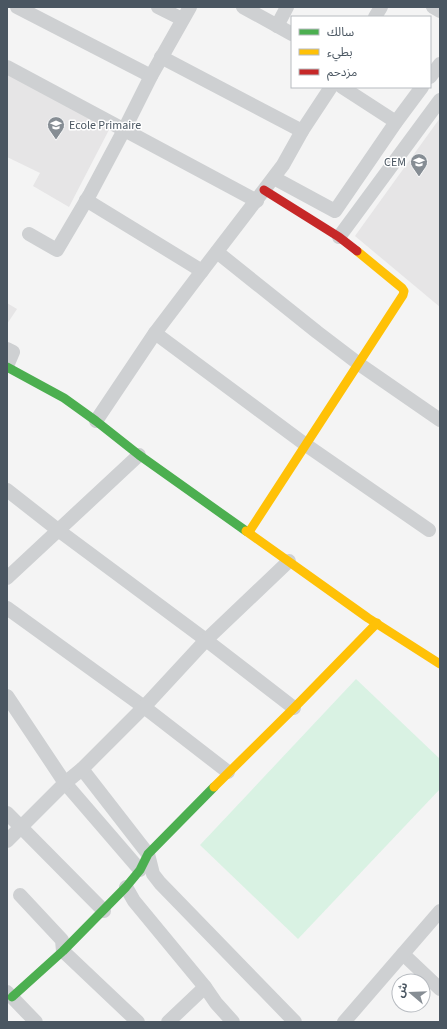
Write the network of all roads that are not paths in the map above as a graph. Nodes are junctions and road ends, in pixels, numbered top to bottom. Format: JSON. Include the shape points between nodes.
{"nodes":[{"id":1,"x":17,"y":7,"type":"edge"},
{"id":2,"x":158,"y":7,"type":"edge"},
{"id":3,"x":190,"y":7,"type":"edge"},
{"id":4,"x":243,"y":7,"type":"edge"},
{"id":5,"x":287,"y":7,"type":"edge"},
{"id":6,"x":381,"y":7,"type":"edge"},
{"id":7,"x":433,"y":7,"type":"edge"},
{"id":8,"x":440,"y":11,"type":"edge"},
{"id":9,"x":376,"y":16,"type":"edge"},
{"id":10,"x":182,"y":19,"type":"junction"},
{"id":11,"x":277,"y":26,"type":"junction"},
{"id":12,"x":291,"y":33,"type":"edge"},
{"id":13,"x":161,"y":57,"type":"junction"},
{"id":14,"x":440,"y":64,"type":"edge"},
{"id":15,"x":7,"y":68,"type":"edge"},
{"id":16,"x":150,"y":76,"type":"junction"},
{"id":17,"x":431,"y":76,"type":"edge"},
{"id":18,"x":330,"y":88,"type":"edge"},
{"id":19,"x":344,"y":88,"type":"edge"},
{"id":20,"x":421,"y":88,"type":"edge"},
{"id":21,"x":440,"y":100,"type":"edge"},
{"id":22,"x":396,"y":122,"type":"junction"},
{"id":23,"x":124,"y":130,"type":"junction"},
{"id":24,"x":302,"y":131,"type":"junction"},
{"id":25,"x":274,"y":178,"type":"junction"},
{"id":26,"x":261,"y":196,"type":"junction"},
{"id":27,"x":86,"y":200,"type":"junction"},
{"id":28,"x":335,"y":211,"type":"junction"},
{"id":29,"x":29,"y":234,"type":"dead end"},
{"id":30,"x":339,"y":237,"type":"junction"},
{"id":31,"x":217,"y":252,"type":"junction"},
{"id":32,"x":202,"y":271,"type":"junction"},
{"id":33,"x":155,"y":333,"type":"junction"},
{"id":34,"x":7,"y":349,"type":"edge"},
{"id":35,"x":359,"y":364,"type":"junction"},
{"id":36,"x":7,"y":366,"type":"edge"},
{"id":37,"x":96,"y":420,"type":"junction"},
{"id":38,"x":440,"y":420,"type":"edge"},
{"id":39,"x":306,"y":446,"type":"junction"},
{"id":40,"x":140,"y":455,"type":"junction"},
{"id":41,"x":7,"y":490,"type":"edge"},
{"id":42,"x":58,"y":530,"type":"junction"},
{"id":43,"x":429,"y":530,"type":"dead end"},
{"id":44,"x":248,"y":532,"type":"junction"},
{"id":45,"x":288,"y":561,"type":"junction"},
{"id":46,"x":7,"y":578,"type":"edge"},
{"id":47,"x":7,"y":608,"type":"edge"},
{"id":48,"x":377,"y":623,"type":"junction"},
{"id":49,"x":206,"y":640,"type":"junction"},
{"id":50,"x":440,"y":664,"type":"edge"},
{"id":51,"x":7,"y":696,"type":"edge"},
{"id":52,"x":144,"y":707,"type":"junction"},
{"id":53,"x":294,"y":708,"type":"junction"},
{"id":54,"x":82,"y":769,"type":"junction"},
{"id":55,"x":228,"y":772,"type":"junction"},
{"id":56,"x":65,"y":783,"type":"junction"},
{"id":57,"x":7,"y":813,"type":"edge"},
{"id":58,"x":21,"y":827,"type":"junction"},
{"id":59,"x":7,"y":841,"type":"edge"},
{"id":60,"x":148,"y":854,"type":"junction"},
{"id":61,"x":140,"y":870,"type":"junction"},
{"id":62,"x":126,"y":887,"type":"junction"},
{"id":63,"x":20,"y":895,"type":"dead end"},
{"id":64,"x":104,"y":911,"type":"junction"},
{"id":65,"x":440,"y":911,"type":"edge"},
{"id":66,"x":63,"y":951,"type":"junction"},
{"id":67,"x":403,"y":954,"type":"junction"},
{"id":68,"x":205,"y":987,"type":"junction"},
{"id":69,"x":440,"y":989,"type":"edge"},
{"id":70,"x":10,"y":994,"type":"edge"},
{"id":71,"x":36,"y":1022,"type":"edge"},
{"id":72,"x":138,"y":1022,"type":"edge"},
{"id":73,"x":168,"y":1022,"type":"edge"},
{"id":74,"x":233,"y":1022,"type":"edge"},
{"id":75,"x":295,"y":1022,"type":"edge"},
{"id":76,"x":344,"y":1022,"type":"edge"}],
"edges":[{"from":1,"to":16,"type":"street"},
{"from":2,"to":10,"type":"street"},
{"from":3,"to":10,"type":"street"},
{"from":4,"to":11,"type":"street"},
{"from":5,"to":11,"type":"street"},
{"from":6,"to":9,"type":"street"},
{"from":7,"to":8,"type":"street"},
{"from":10,"to":13,"type":"street"},
{"from":11,"to":12,"type":"street"},
{"from":13,"to":16,"type":"street"},
{"from":13,"to":24,"type":"street"},
{"from":14,"to":17,"type":"street"},
{"from":15,"to":23,"type":"street"},
{"from":16,"to":23,"type":"street"},
{"from":18,"to":24,"type":"street"},
{"from":19,"to":22,"type":"street"},
{"from":20,"to":22,"type":"street"},
{"from":21,"to":30,"type":"street"},
{"from":22,"to":28,"type":"street"},
{"from":23,"to":26,"type":"street"},
{"from":23,"to":27,"type":"street"},
{"from":24,"to":25,"type":"street"},
{"from":25,"to":26,"type":"street"},
{"from":25,"to":28,"type":"street"},
{"from":26,"to":30,"type":"street","via":[[323,226]]},
{"from":26,"to":31,"type":"street"},
{"from":27,"to":29,"type":"street","via":[[58,250]]},
{"from":27,"to":32,"type":"street"},
{"from":28,"to":30,"type":"street"},
{"from":30,"to":35,"type":"street","via":[[404,291],[404,295]]},
{"from":31,"to":32,"type":"street"},
{"from":31,"to":35,"type":"street"},
{"from":32,"to":33,"type":"street"},
{"from":33,"to":37,"type":"street"},
{"from":33,"to":39,"type":"street"},
{"from":34,"to":36,"type":"street","via":[[13,352]]},
{"from":35,"to":38,"type":"street"},
{"from":35,"to":39,"type":"street"},
{"from":36,"to":37,"type":"street","via":[[64,398]]},
{"from":37,"to":40,"type":"street"},
{"from":39,"to":43,"type":"street"},
{"from":39,"to":44,"type":"street"},
{"from":40,"to":42,"type":"street"},
{"from":40,"to":44,"type":"street"},
{"from":41,"to":42,"type":"street"},
{"from":42,"to":46,"type":"street"},
{"from":42,"to":49,"type":"street"},
{"from":44,"to":45,"type":"street"},
{"from":45,"to":48,"type":"street"},
{"from":45,"to":49,"type":"street"},
{"from":47,"to":52,"type":"street"},
{"from":48,"to":50,"type":"street"},
{"from":48,"to":53,"type":"street"},
{"from":49,"to":52,"type":"street"},
{"from":49,"to":53,"type":"street"},
{"from":51,"to":56,"type":"street"},
{"from":52,"to":54,"type":"street"},
{"from":52,"to":55,"type":"street"},
{"from":53,"to":55,"type":"street"},
{"from":54,"to":56,"type":"street"},
{"from":54,"to":60,"type":"street"},
{"from":55,"to":60,"type":"street"},
{"from":56,"to":58,"type":"street"},
{"from":56,"to":61,"type":"street"},
{"from":57,"to":58,"type":"street"},
{"from":58,"to":59,"type":"street"},
{"from":58,"to":64,"type":"street"},
{"from":60,"to":61,"type":"street"},
{"from":60,"to":75,"type":"street","via":[[153,874],[160,883]]},
{"from":61,"to":62,"type":"street"},
{"from":62,"to":64,"type":"street"},
{"from":62,"to":68,"type":"street","via":[[134,901]]},
{"from":63,"to":66,"type":"street","via":[[62,940]]},
{"from":64,"to":66,"type":"street"},
{"from":65,"to":67,"type":"street"},
{"from":66,"to":70,"type":"street"},
{"from":66,"to":72,"type":"street"},
{"from":67,"to":69,"type":"street"},
{"from":67,"to":76,"type":"street"},
{"from":68,"to":73,"type":"street"},
{"from":68,"to":74,"type":"street"},
{"from":70,"to":71,"type":"street"}]}
